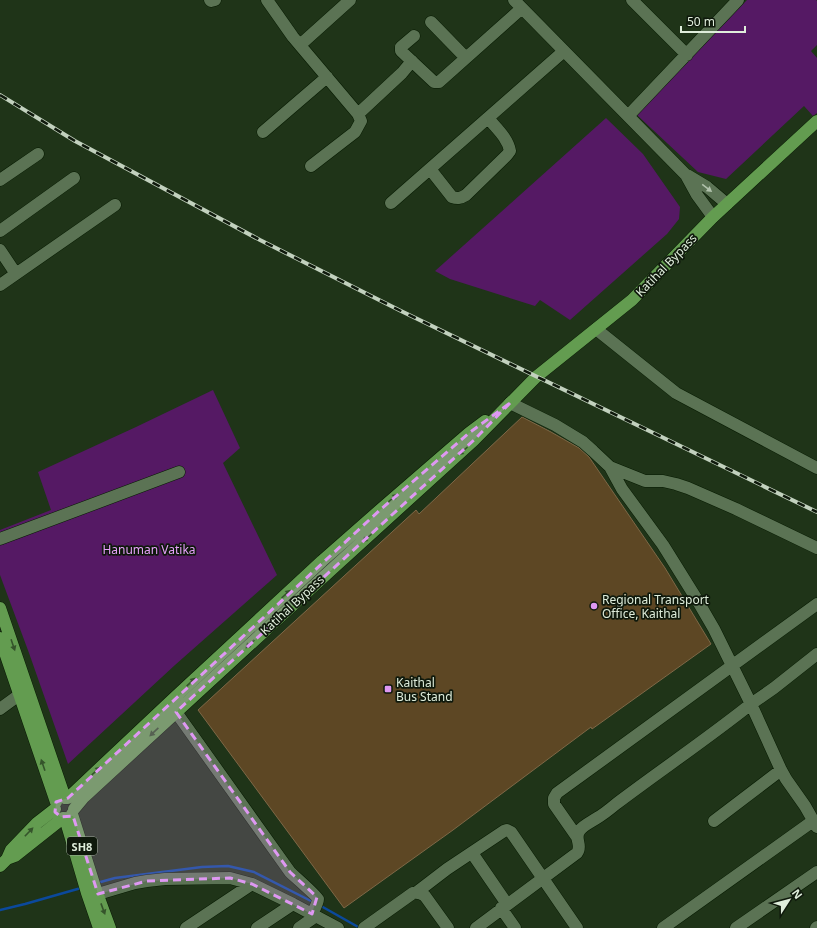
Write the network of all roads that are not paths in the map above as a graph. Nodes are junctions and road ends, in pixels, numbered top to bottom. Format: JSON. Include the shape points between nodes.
{"nodes":[{"id":1,"x":210,"y":0,"type":"edge"},
{"id":2,"x":215,"y":0,"type":"edge"},
{"id":3,"x":266,"y":0,"type":"edge"},
{"id":4,"x":350,"y":0,"type":"edge"},
{"id":5,"x":632,"y":0,"type":"edge"},
{"id":6,"x":738,"y":0,"type":"edge"},
{"id":7,"x":518,"y":4,"type":"edge"},
{"id":8,"x":431,"y":22,"type":"dead end"},
{"id":9,"x":414,"y":36,"type":"dead end"},
{"id":10,"x":300,"y":45,"type":"junction"},
{"id":11,"x":564,"y":51,"type":"junction"},
{"id":12,"x":687,"y":54,"type":"junction"},
{"id":13,"x":466,"y":58,"type":"junction"},
{"id":14,"x":412,"y":61,"type":"junction"},
{"id":15,"x":327,"y":77,"type":"junction"},
{"id":16,"x":358,"y":114,"type":"junction"},
{"id":17,"x":628,"y":116,"type":"junction"},
{"id":18,"x":488,"y":118,"type":"junction"},
{"id":19,"x":817,"y":121,"type":"edge"},
{"id":20,"x":263,"y":132,"type":"dead end"},
{"id":21,"x":38,"y":154,"type":"dead end"},
{"id":22,"x":311,"y":166,"type":"dead end"},
{"id":23,"x":430,"y":169,"type":"junction"},
{"id":24,"x":686,"y":175,"type":"junction"},
{"id":25,"x":74,"y":178,"type":"dead end"},
{"id":26,"x":0,"y":180,"type":"edge"},
{"id":27,"x":391,"y":203,"type":"dead end"},
{"id":28,"x":727,"y":204,"type":"junction"},
{"id":29,"x":114,"y":206,"type":"dead end"},
{"id":30,"x":713,"y":217,"type":"junction"},
{"id":31,"x":0,"y":231,"type":"edge"},
{"id":32,"x":0,"y":250,"type":"edge"},
{"id":33,"x":16,"y":274,"type":"junction"},
{"id":34,"x":0,"y":286,"type":"edge"},
{"id":35,"x":596,"y":329,"type":"junction"},
{"id":36,"x":510,"y":403,"type":"junction"},
{"id":37,"x":610,"y":467,"type":"junction"},
{"id":38,"x":817,"y":468,"type":"edge"},
{"id":39,"x":179,"y":472,"type":"dead end"},
{"id":40,"x":0,"y":539,"type":"edge"},
{"id":41,"x":817,"y":548,"type":"edge"},
{"id":42,"x":817,"y":604,"type":"edge"},
{"id":43,"x":0,"y":608,"type":"edge"},
{"id":44,"x":0,"y":638,"type":"edge"},
{"id":45,"x":817,"y":654,"type":"edge"},
{"id":46,"x":733,"y":666,"type":"junction"},
{"id":47,"x":19,"y":695,"type":"junction"},
{"id":48,"x":751,"y":704,"type":"junction"},
{"id":49,"x":0,"y":709,"type":"edge"},
{"id":50,"x":176,"y":712,"type":"junction"},
{"id":51,"x":781,"y":770,"type":"junction"},
{"id":52,"x":65,"y":808,"type":"junction"},
{"id":53,"x":714,"y":821,"type":"dead end"},
{"id":54,"x":815,"y":824,"type":"edge"},
{"id":55,"x":577,"y":837,"type":"junction"},
{"id":56,"x":472,"y":853,"type":"junction"},
{"id":57,"x":4,"y":862,"type":"edge"},
{"id":58,"x":817,"y":872,"type":"edge"},
{"id":59,"x":542,"y":878,"type":"junction"},
{"id":60,"x":252,"y":884,"type":"junction"},
{"id":61,"x":94,"y":892,"type":"junction"},
{"id":62,"x":417,"y":892,"type":"junction"},
{"id":63,"x":293,"y":904,"type":"junction"},
{"id":64,"x":504,"y":906,"type":"junction"},
{"id":65,"x":315,"y":910,"type":"junction"},
{"id":66,"x":365,"y":927,"type":"edge"},
{"id":67,"x":99,"y":928,"type":"edge"},
{"id":68,"x":110,"y":928,"type":"edge"},
{"id":69,"x":186,"y":928,"type":"edge"},
{"id":70,"x":257,"y":928,"type":"edge"},
{"id":71,"x":299,"y":928,"type":"edge"},
{"id":72,"x":338,"y":928,"type":"edge"},
{"id":73,"x":448,"y":928,"type":"edge"},
{"id":74,"x":476,"y":928,"type":"edge"},
{"id":75,"x":515,"y":928,"type":"edge"},
{"id":76,"x":577,"y":928,"type":"edge"},
{"id":77,"x":663,"y":928,"type":"edge"},
{"id":78,"x":736,"y":928,"type":"edge"}],
"edges":[{"from":1,"to":2,"type":"street"},
{"from":3,"to":10,"type":"street"},
{"from":4,"to":10,"type":"street"},
{"from":5,"to":12,"type":"street"},
{"from":6,"to":12,"type":"street"},
{"from":7,"to":11,"type":"street"},
{"from":7,"to":13,"type":"street"},
{"from":8,"to":13,"type":"street"},
{"from":9,"to":14,"type":"street","via":[[400,49]]},
{"from":10,"to":15,"type":"street"},
{"from":11,"to":17,"type":"street"},
{"from":11,"to":18,"type":"street"},
{"from":12,"to":17,"type":"street"},
{"from":13,"to":14,"type":"street","via":[[439,82],[434,82]]},
{"from":14,"to":16,"type":"street"},
{"from":15,"to":16,"type":"street"},
{"from":15,"to":20,"type":"street"},
{"from":16,"to":22,"type":"street","via":[[361,121],[355,132]]},
{"from":17,"to":24,"type":"street"},
{"from":18,"to":23,"type":"street"},
{"from":18,"to":23,"type":"street","via":[[506,140],[510,151],[466,195],[456,199],[452,197]]},
{"from":19,"to":28,"type":"main road","name":"Katihal Bypass"},
{"from":21,"to":26,"type":"street"},
{"from":23,"to":27,"type":"street"},
{"from":24,"to":28,"type":"street","one_way":true,"via":[[707,187]]},
{"from":24,"to":30,"type":"street"},
{"from":25,"to":31,"type":"street"},
{"from":28,"to":30,"type":"main road","name":"Katihal Bypass"},
{"from":29,"to":33,"type":"street"},
{"from":30,"to":35,"type":"main road","name":"Katihal Bypass","via":[[632,300]]},
{"from":32,"to":33,"type":"street"},
{"from":33,"to":34,"type":"street"},
{"from":35,"to":36,"type":"main road","name":"Katihal Bypass","via":[[536,377]]},
{"from":35,"to":38,"type":"street","via":[[676,393]]},
{"from":36,"to":37,"type":"street","via":[[583,442]]},
{"from":36,"to":50,"type":"main road","name":"Katihal Bypass","one_way":true,"via":[[474,440]]},
{"from":52,"to":36,"type":"main road","name":"Katihal Bypass","one_way":true,"via":[[173,699],[322,561],[469,433]]},
{"from":37,"to":41,"type":"street","via":[[645,481],[663,481],[688,488]]},
{"from":37,"to":46,"type":"street","via":[[622,489],[663,545],[696,598]]},
{"from":39,"to":40,"type":"street"},
{"from":42,"to":46,"type":"street"},
{"from":43,"to":52,"type":"main road","one_way":true},
{"from":44,"to":47,"type":"main road"},
{"from":45,"to":48,"type":"street"},
{"from":46,"to":48,"type":"street"},
{"from":46,"to":55,"type":"street","via":[[555,796],[556,808]]},
{"from":47,"to":49,"type":"street"},
{"from":52,"to":47,"type":"main road","one_way":true},
{"from":48,"to":51,"type":"street"},
{"from":48,"to":55,"type":"street","via":[[581,829]]},
{"from":50,"to":52,"type":"main road","name":"Katihal Bypass","one_way":true,"via":[[84,797]]},
{"from":50,"to":65,"type":"street","via":[[290,872],[317,897]]},
{"from":51,"to":53,"type":"street"},
{"from":51,"to":54,"type":"street"},
{"from":52,"to":57,"type":"main road","name":"Katihal Bypass","via":[[37,823],[11,850]]},
{"from":52,"to":61,"type":"main road","number":"SH8"},
{"from":54,"to":77,"type":"street"},
{"from":55,"to":59,"type":"street","via":[[579,851]]},
{"from":56,"to":59,"type":"street","via":[[507,830],[511,832]]},
{"from":56,"to":62,"type":"street"},
{"from":56,"to":64,"type":"street"},
{"from":58,"to":78,"type":"street"},
{"from":59,"to":64,"type":"street"},
{"from":59,"to":76,"type":"street"},
{"from":60,"to":61,"type":"street","via":[[230,878],[165,879]]},
{"from":60,"to":63,"type":"street"},
{"from":60,"to":69,"type":"street"},
{"from":61,"to":67,"type":"main road","number":"SH8"},
{"from":61,"to":68,"type":"main road","number":"SH8","one_way":true},
{"from":62,"to":66,"type":"street","via":[[413,892]]},
{"from":62,"to":73,"type":"street","via":[[425,896]]},
{"from":63,"to":65,"type":"street"},
{"from":63,"to":70,"type":"street"},
{"from":64,"to":74,"type":"street"},
{"from":64,"to":75,"type":"street"},
{"from":65,"to":71,"type":"street"},
{"from":65,"to":72,"type":"street"}]}
